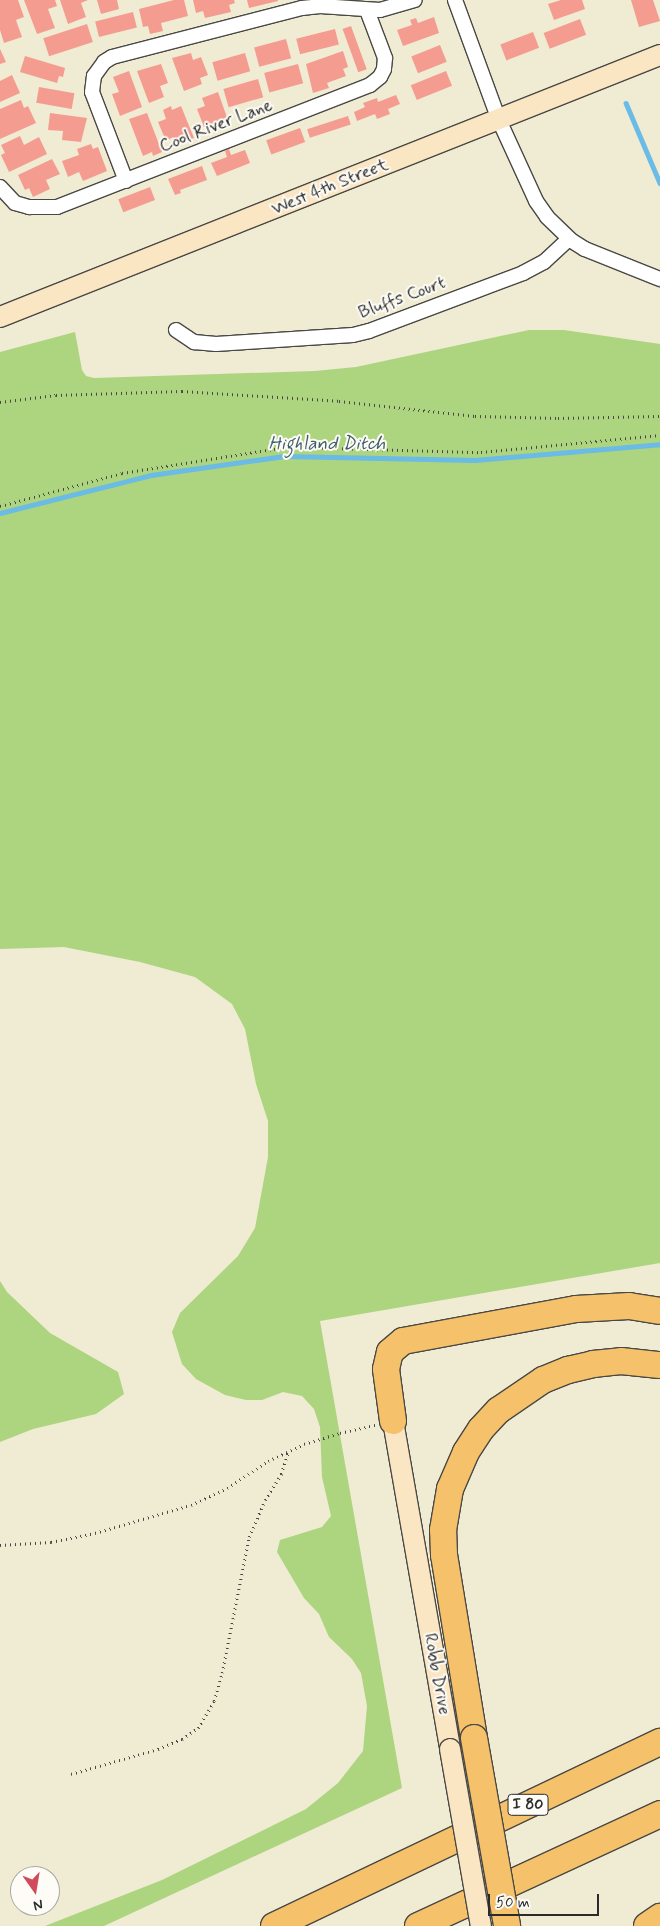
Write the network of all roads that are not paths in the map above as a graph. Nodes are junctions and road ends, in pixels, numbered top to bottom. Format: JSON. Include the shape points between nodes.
{"nodes":[{"id":1,"x":415,"y":0,"type":"edge"},
{"id":2,"x":454,"y":0,"type":"edge"},
{"id":3,"x":367,"y":10,"type":"junction"},
{"id":4,"x":660,"y":55,"type":"edge"},
{"id":5,"x":499,"y":120,"type":"junction"},
{"id":6,"x":126,"y":181,"type":"junction"},
{"id":7,"x":0,"y":186,"type":"edge"},
{"id":8,"x":569,"y":238,"type":"junction"},
{"id":9,"x":660,"y":279,"type":"edge"},
{"id":10,"x":0,"y":317,"type":"edge"},
{"id":11,"x":176,"y":330,"type":"dead end"},
{"id":12,"x":660,"y":1311,"type":"edge"},
{"id":13,"x":660,"y":1365,"type":"edge"},
{"id":14,"x":393,"y":1421,"type":"joint"},
{"id":15,"x":660,"y":1726,"type":"edge"},
{"id":16,"x":660,"y":1742,"type":"edge"},
{"id":17,"x":660,"y":1814,"type":"edge"},
{"id":18,"x":397,"y":1868,"type":"junction"},
{"id":19,"x":660,"y":1917,"type":"edge"},
{"id":20,"x":274,"y":1926,"type":"edge"},
{"id":21,"x":418,"y":1926,"type":"edge"},
{"id":22,"x":481,"y":1926,"type":"edge"},
{"id":23,"x":507,"y":1926,"type":"edge"},
{"id":24,"x":647,"y":1926,"type":"edge"}],
"edges":[{"from":1,"to":3,"type":"street","via":[[389,9]]},
{"from":2,"to":5,"type":"street"},
{"from":3,"to":6,"type":"street","name":"Cool River Lane","via":[[385,58],[380,78],[370,85]]},
{"from":3,"to":6,"type":"street","via":[[320,6],[302,8],[123,54],[104,62],[94,76],[92,92]]},
{"from":4,"to":5,"type":"main road","name":"West 4th Street"},
{"from":5,"to":8,"type":"street","via":[[536,201]]},
{"from":5,"to":10,"type":"main road","name":"West 4th Street"},
{"from":6,"to":7,"type":"street","name":"Cool River Lane","via":[[70,203],[44,209],[15,203]]},
{"from":8,"to":9,"type":"street","via":[[601,257]]},
{"from":8,"to":11,"type":"street","name":"Bluffs Court","via":[[535,268],[369,332],[216,344],[194,342]]},
{"from":12,"to":14,"type":"highway","via":[[629,1306],[576,1309],[403,1341],[390,1352],[386,1369]]},
{"from":13,"to":23,"type":"highway","bridge":true,"via":[[621,1361],[594,1364],[568,1370],[520,1393],[481,1429],[466,1452],[450,1489],[443,1530],[444,1554]]},
{"from":14,"to":22,"type":"main road","name":"Robb Drive","bridge":true},
{"from":15,"to":18,"type":"highway","via":[[431,1836]]},
{"from":16,"to":18,"type":"highway","number":"I 80"},
{"from":17,"to":21,"type":"highway"},
{"from":18,"to":20,"type":"highway","number":"I 80"},
{"from":19,"to":24,"type":"highway"}]}
